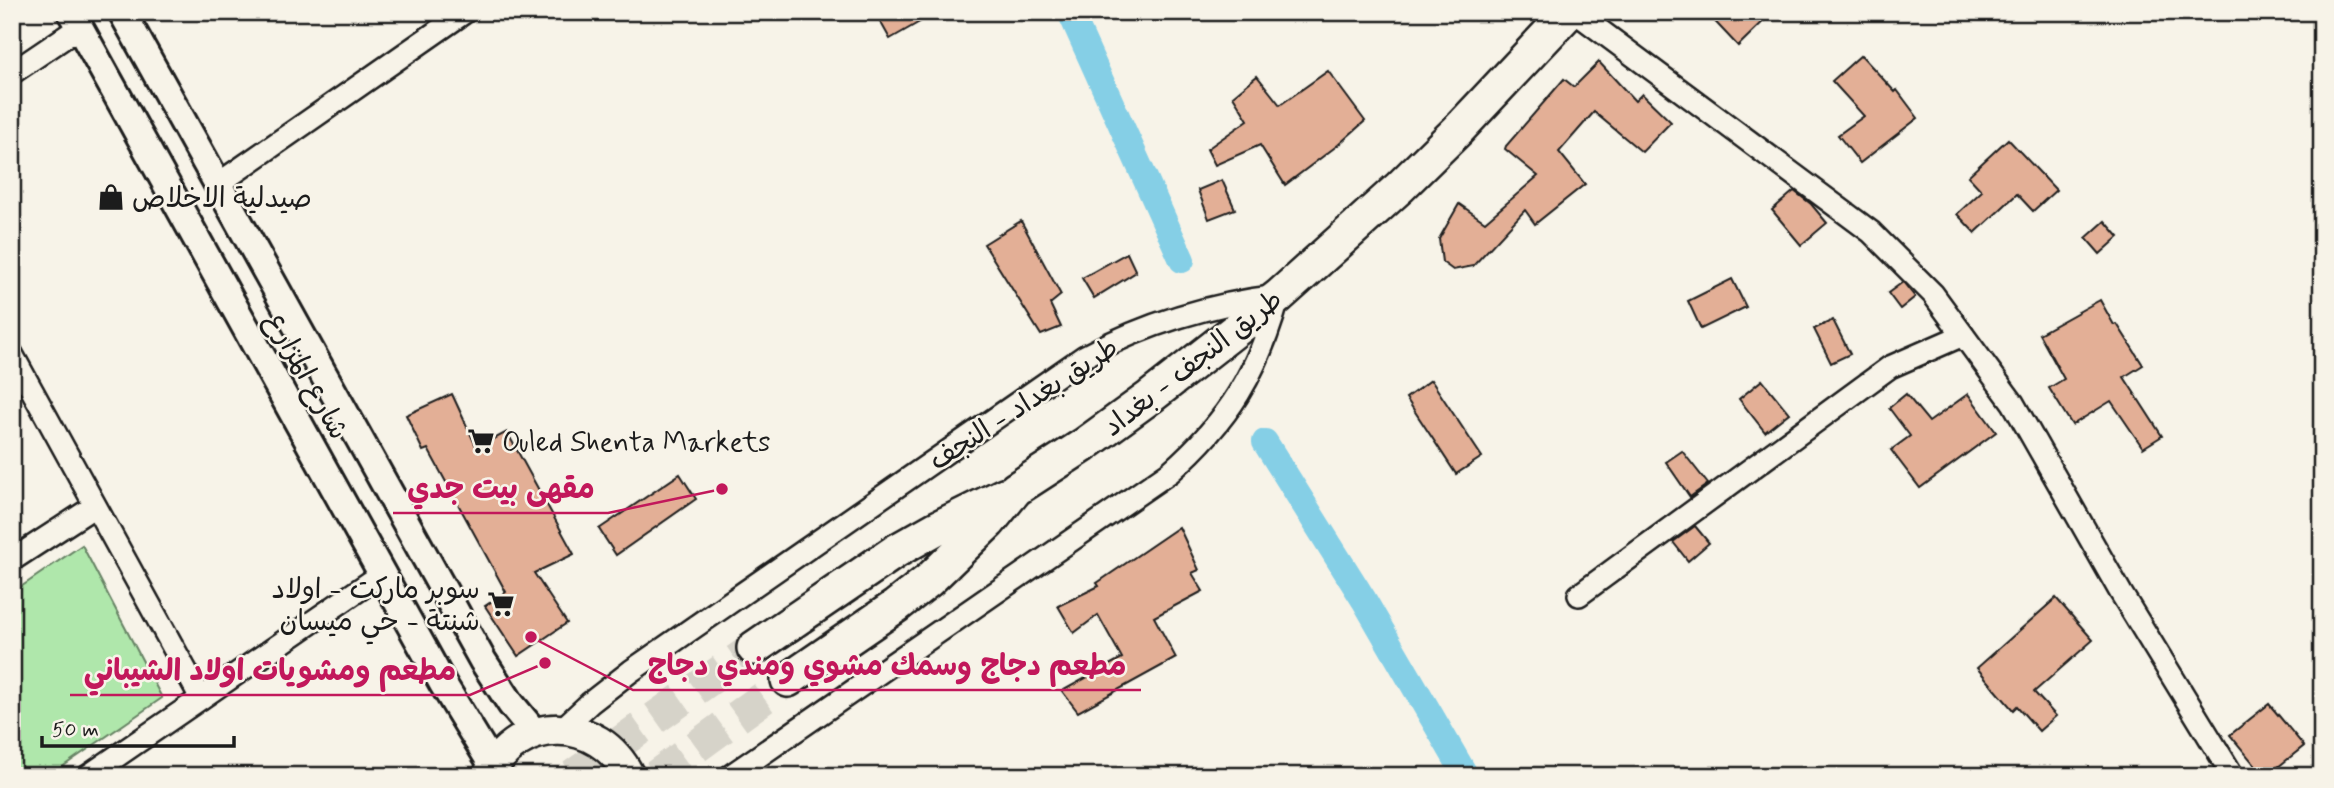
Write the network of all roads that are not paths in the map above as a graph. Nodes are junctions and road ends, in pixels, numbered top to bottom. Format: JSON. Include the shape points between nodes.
{"nodes":[{"id":1,"x":122,"y":12,"type":"edge"},
{"id":2,"x":466,"y":12,"type":"edge"},
{"id":3,"x":1569,"y":12,"type":"edge"},
{"id":4,"x":1575,"y":12,"type":"edge"},
{"id":5,"x":76,"y":20,"type":"edge"},
{"id":6,"x":12,"y":73,"type":"edge"},
{"id":7,"x":218,"y":184,"type":"junction"},
{"id":8,"x":1279,"y":296,"type":"junction"},
{"id":9,"x":1963,"y":335,"type":"junction"},
{"id":10,"x":12,"y":354,"type":"edge"},
{"id":11,"x":1016,"y":489,"type":"junction"},
{"id":12,"x":95,"y":506,"type":"junction"},
{"id":13,"x":12,"y":561,"type":"edge"},
{"id":14,"x":382,"y":574,"type":"junction"},
{"id":15,"x":1579,"y":595,"type":"dead end"},
{"id":16,"x":754,"y":648,"type":"tunnel mouth"},
{"id":17,"x":788,"y":680,"type":"tunnel mouth"},
{"id":18,"x":201,"y":698,"type":"junction"},
{"id":19,"x":549,"y":731,"type":"junction"},
{"id":20,"x":489,"y":773,"type":"edge"},
{"id":21,"x":88,"y":776,"type":"edge"},
{"id":22,"x":629,"y":776,"type":"edge"},
{"id":23,"x":730,"y":776,"type":"edge"},
{"id":24,"x":2233,"y":776,"type":"edge"}],
"edges":[{"from":1,"to":7,"type":"street","name":"شارع المزارع"},
{"from":2,"to":7,"type":"street"},
{"from":3,"to":8,"type":"main road","name":"طريق النجف - بغداد","via":[[1400,187]]},
{"from":4,"to":9,"type":"street","via":[[1871,232],[1933,295]]},
{"from":5,"to":6,"type":"street"},
{"from":5,"to":14,"type":"street","name":"شارع المزارع"},
{"from":7,"to":19,"type":"street","name":"شارع المزارع","via":[[483,661],[510,704]]},
{"from":8,"to":11,"type":"main road","name":"طريق النجف - بغداد","via":[[1150,397]]},
{"from":8,"to":19,"type":"street","name":"طريق بغداد - النجف","via":[[1178,316],[1085,356]]},
{"from":8,"to":23,"type":"street","via":[[1270,330],[1240,394],[1204,440],[1170,472]]},
{"from":9,"to":15,"type":"street","via":[[1890,366]]},
{"from":9,"to":24,"type":"street","via":[[2013,403],[2121,593]]},
{"from":10,"to":12,"type":"street"},
{"from":11,"to":16,"type":"main road","via":[[896,551]]},
{"from":11,"to":17,"type":"main road","name":"طريق النجف - بغداد","via":[[929,580]]},
{"from":12,"to":13,"type":"street"},
{"from":12,"to":18,"type":"street"},
{"from":14,"to":18,"type":"street"},
{"from":14,"to":20,"type":"street","name":"شارع المزارع"},
{"from":18,"to":21,"type":"street"},
{"from":19,"to":20,"type":"main road","via":[[511,746]]},
{"from":19,"to":22,"type":"main road","via":[[587,735],[608,747]]}]}
